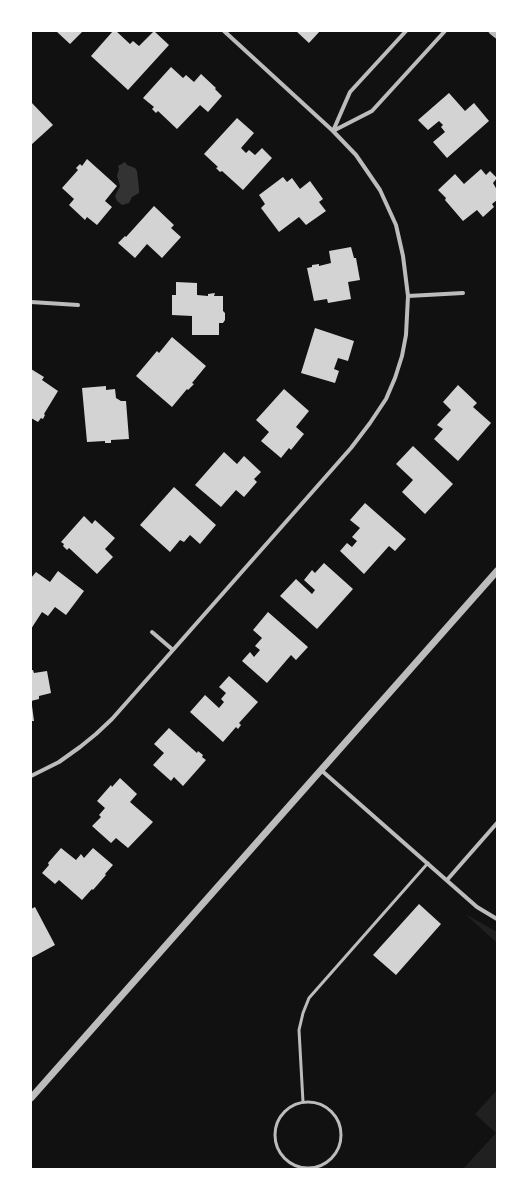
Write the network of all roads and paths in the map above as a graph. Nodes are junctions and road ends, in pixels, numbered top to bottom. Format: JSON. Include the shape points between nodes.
{"nodes":[{"id":1,"x":224,"y":31,"type":"edge"},
{"id":2,"x":406,"y":31,"type":"edge"},
{"id":3,"x":445,"y":31,"type":"edge"},
{"id":4,"x":492,"y":31,"type":"edge"},
{"id":5,"x":497,"y":35,"type":"edge"},
{"id":6,"x":333,"y":131,"type":"junction"},
{"id":7,"x":463,"y":293,"type":"dead end"},
{"id":8,"x":408,"y":296,"type":"junction"},
{"id":9,"x":31,"y":302,"type":"edge"},
{"id":10,"x":78,"y":305,"type":"dead end"},
{"id":11,"x":497,"y":571,"type":"edge"},
{"id":12,"x":152,"y":632,"type":"dead end"},
{"id":13,"x":173,"y":650,"type":"junction"},
{"id":14,"x":322,"y":770,"type":"junction"},
{"id":15,"x":31,"y":776,"type":"edge"},
{"id":16,"x":497,"y":823,"type":"edge"},
{"id":17,"x":428,"y":863,"type":"junction"},
{"id":18,"x":447,"y":880,"type":"junction"},
{"id":19,"x":497,"y":919,"type":"edge"},
{"id":20,"x":31,"y":1098,"type":"edge"},
{"id":21,"x":304,"y":1102,"type":"junction"}],
"edges":[{"from":1,"to":6,"type":"street"},
{"from":2,"to":6,"type":"street","via":[[350,92]]},
{"from":3,"to":6,"type":"street","via":[[372,111]]},
{"from":4,"to":5,"type":"street"},
{"from":6,"to":8,"type":"street","via":[[356,155],[380,190],[396,225]]},
{"from":7,"to":8,"type":"street"},
{"from":8,"to":13,"type":"street","via":[[402,356],[386,399],[350,448]]},
{"from":9,"to":10,"type":"street"},
{"from":11,"to":14,"type":"street"},
{"from":12,"to":13,"type":"street"},
{"from":13,"to":15,"type":"street","via":[[96,734],[59,762]]},
{"from":14,"to":17,"type":"street"},
{"from":14,"to":20,"type":"street"},
{"from":16,"to":18,"type":"street"},
{"from":17,"to":18,"type":"street"},
{"from":17,"to":21,"type":"lane","via":[[309,998],[299,1030]]},
{"from":18,"to":19,"type":"street","via":[[477,907]]},
{"from":21,"to":21,"type":"lane","via":[[324,1106],[333,1113],[339,1122],[341,1133],[336,1155],[318,1167],[307,1169],[286,1160],[276,1142],[275,1131],[284,1112]]}]}
